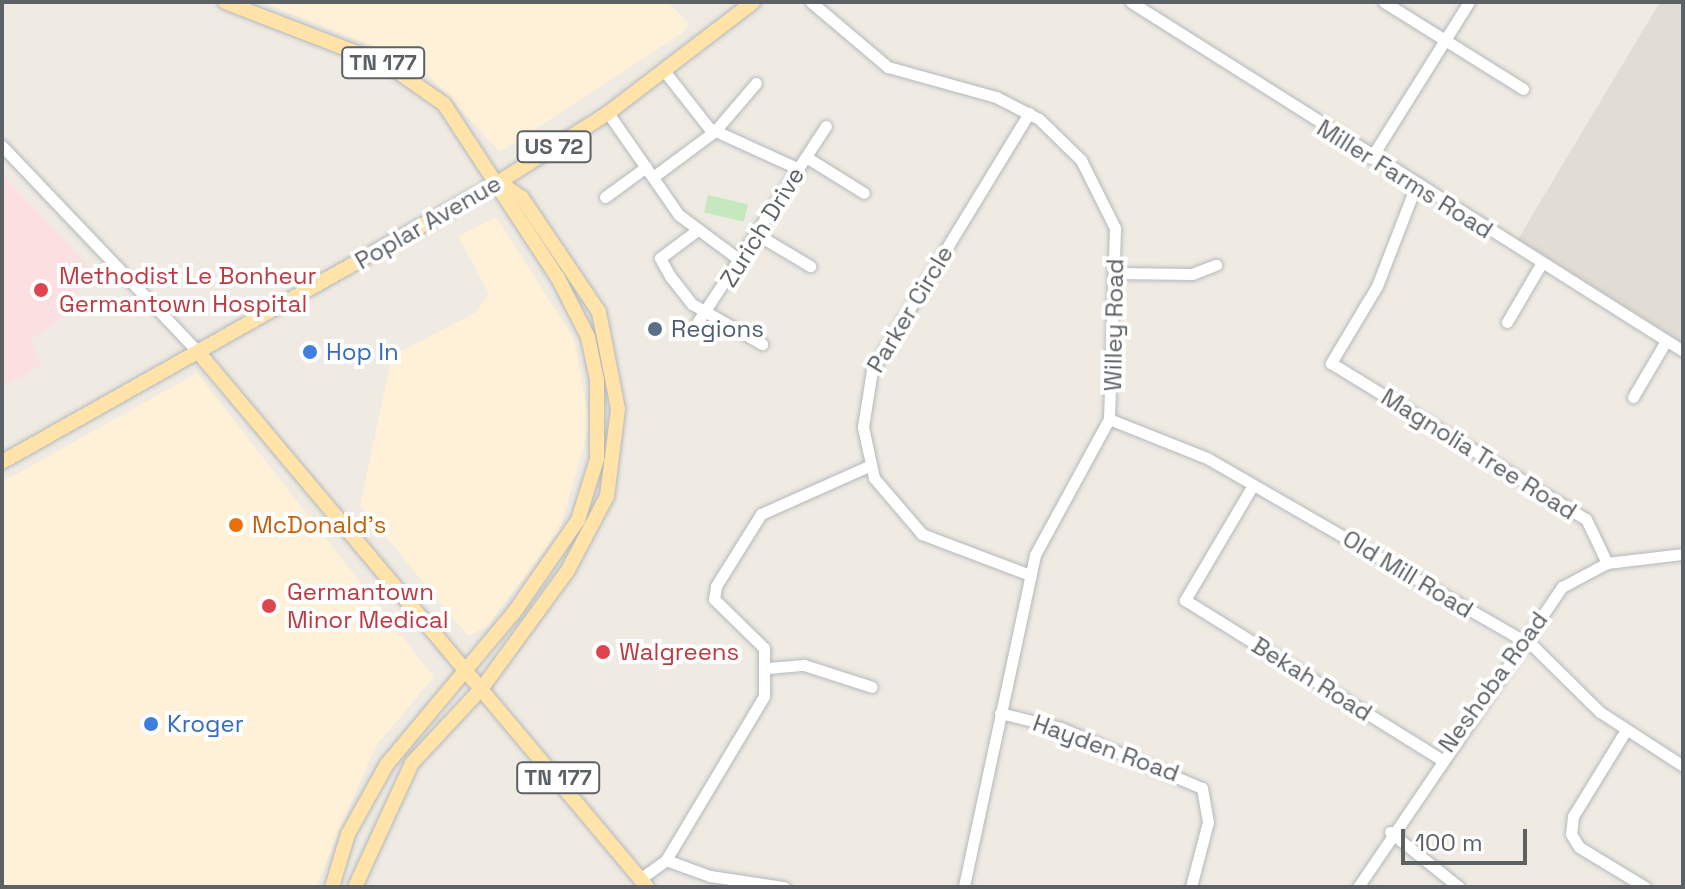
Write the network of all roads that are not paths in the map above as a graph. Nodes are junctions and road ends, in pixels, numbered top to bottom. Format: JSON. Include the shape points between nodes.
{"nodes":[{"id":1,"x":225,"y":2,"type":"edge"},
{"id":2,"x":753,"y":2,"type":"edge"},
{"id":3,"x":811,"y":2,"type":"edge"},
{"id":4,"x":1131,"y":2,"type":"edge"},
{"id":5,"x":1384,"y":2,"type":"edge"},
{"id":6,"x":1469,"y":2,"type":"edge"},
{"id":7,"x":1445,"y":40,"type":"junction"},
{"id":8,"x":665,"y":72,"type":"junction"},
{"id":9,"x":756,"y":83,"type":"dead end"},
{"id":10,"x":1523,"y":89,"type":"dead end"},
{"id":11,"x":608,"y":113,"type":"junction"},
{"id":12,"x":1029,"y":113,"type":"junction"},
{"id":13,"x":826,"y":126,"type":"dead end"},
{"id":14,"x":715,"y":131,"type":"junction"},
{"id":15,"x":2,"y":146,"type":"edge"},
{"id":16,"x":806,"y":157,"type":"junction"},
{"id":17,"x":1371,"y":158,"type":"junction"},
{"id":18,"x":799,"y":169,"type":"junction"},
{"id":19,"x":650,"y":172,"type":"junction"},
{"id":20,"x":499,"y":182,"type":"junction"},
{"id":21,"x":1415,"y":188,"type":"junction"},
{"id":22,"x":864,"y":193,"type":"dead end"},
{"id":23,"x":605,"y":197,"type":"dead end"},
{"id":24,"x":696,"y":231,"type":"junction"},
{"id":25,"x":758,"y":235,"type":"junction"},
{"id":26,"x":741,"y":261,"type":"junction"},
{"id":27,"x":1541,"y":264,"type":"junction"},
{"id":28,"x":1216,"y":265,"type":"dead end"},
{"id":29,"x":810,"y":266,"type":"dead end"},
{"id":30,"x":1117,"y":273,"type":"junction"},
{"id":31,"x":710,"y":311,"type":"junction"},
{"id":32,"x":1507,"y":322,"type":"dead end"},
{"id":33,"x":695,"y":326,"type":"dead end"},
{"id":34,"x":1666,"y":341,"type":"junction"},
{"id":35,"x":762,"y":344,"type":"dead end"},
{"id":36,"x":1683,"y":351,"type":"edge"},
{"id":37,"x":199,"y":353,"type":"junction"},
{"id":38,"x":1633,"y":397,"type":"dead end"},
{"id":39,"x":1109,"y":419,"type":"junction"},
{"id":40,"x":2,"y":462,"type":"edge"},
{"id":41,"x":869,"y":466,"type":"junction"},
{"id":42,"x":1253,"y":485,"type":"junction"},
{"id":43,"x":1683,"y":554,"type":"edge"},
{"id":44,"x":1607,"y":563,"type":"junction"},
{"id":45,"x":1030,"y":575,"type":"junction"},
{"id":46,"x":1523,"y":641,"type":"junction"},
{"id":47,"x":768,"y":668,"type":"junction"},
{"id":48,"x":468,"y":670,"type":"junction"},
{"id":49,"x":872,"y":687,"type":"dead end"},
{"id":50,"x":482,"y":688,"type":"junction"},
{"id":51,"x":1000,"y":713,"type":"junction"},
{"id":52,"x":1626,"y":730,"type":"junction"},
{"id":53,"x":1439,"y":758,"type":"junction"},
{"id":54,"x":1683,"y":766,"type":"edge"},
{"id":55,"x":1390,"y":832,"type":"junction"},
{"id":56,"x":666,"y":860,"type":"junction"},
{"id":57,"x":334,"y":883,"type":"edge"},
{"id":58,"x":643,"y":883,"type":"edge"},
{"id":59,"x":355,"y":887,"type":"edge"},
{"id":60,"x":784,"y":887,"type":"edge"},
{"id":61,"x":964,"y":887,"type":"edge"},
{"id":62,"x":1191,"y":887,"type":"edge"},
{"id":63,"x":1358,"y":887,"type":"edge"},
{"id":64,"x":1459,"y":887,"type":"edge"},
{"id":65,"x":1645,"y":887,"type":"edge"}],
"edges":[{"from":1,"to":20,"type":"main road","number":"TN 177","via":[[416,80],[444,104]]},
{"from":2,"to":8,"type":"main road","name":"Poplar Avenue","number":"US 72"},
{"from":3,"to":12,"type":"street","name":"Willey Road","via":[[888,67]]},
{"from":4,"to":17,"type":"street","name":"Miller Farms Road"},
{"from":5,"to":7,"type":"street"},
{"from":6,"to":7,"type":"street"},
{"from":7,"to":10,"type":"street"},
{"from":7,"to":17,"type":"street"},
{"from":8,"to":11,"type":"main road","name":"Poplar Avenue","number":"US 72"},
{"from":8,"to":14,"type":"street"},
{"from":9,"to":14,"type":"street"},
{"from":11,"to":19,"type":"street"},
{"from":11,"to":20,"type":"main road","name":"Poplar Avenue","number":"US 72"},
{"from":12,"to":30,"type":"street","name":"Willey Road","via":[[1090,174],[1115,228]]},
{"from":12,"to":41,"type":"street","name":"Parker Circle","via":[[872,370],[863,427]]},
{"from":13,"to":16,"type":"street","name":"Zurich Drive"},
{"from":14,"to":18,"type":"street"},
{"from":14,"to":19,"type":"street"},
{"from":15,"to":37,"type":"street"},
{"from":16,"to":18,"type":"street","name":"Zurich Drive"},
{"from":16,"to":22,"type":"street"},
{"from":17,"to":21,"type":"street","name":"Miller Farms Road"},
{"from":18,"to":25,"type":"street","name":"Zurich Drive"},
{"from":19,"to":23,"type":"street"},
{"from":19,"to":24,"type":"street"},
{"from":20,"to":37,"type":"main road","name":"Poplar Avenue","number":"US 72"},
{"from":20,"to":48,"type":"main road","via":[[506,208],[558,278],[588,337],[598,433],[578,520]]},
{"from":20,"to":50,"type":"main road","via":[[522,198],[599,312],[618,409],[597,521]]},
{"from":21,"to":27,"type":"street","name":"Miller Farms Road"},
{"from":21,"to":44,"type":"street","name":"Magnolia Tree Road","via":[[1377,286],[1331,363],[1586,519]]},
{"from":24,"to":26,"type":"street"},
{"from":24,"to":31,"type":"street","via":[[660,258],[692,304]]},
{"from":25,"to":26,"type":"street","name":"Zurich Drive"},
{"from":25,"to":29,"type":"street"},
{"from":26,"to":31,"type":"street","name":"Zurich Drive"},
{"from":27,"to":32,"type":"street"},
{"from":27,"to":34,"type":"street","name":"Miller Farms Road"},
{"from":28,"to":30,"type":"street","via":[[1192,274]]},
{"from":30,"to":39,"type":"street","name":"Willey Road"},
{"from":31,"to":33,"type":"street","name":"Zurich Drive"},
{"from":31,"to":35,"type":"street"},
{"from":34,"to":36,"type":"street","name":"Miller Farms Road"},
{"from":34,"to":38,"type":"street"},
{"from":37,"to":40,"type":"main road","name":"Poplar Avenue","number":"US 72"},
{"from":37,"to":48,"type":"main road","number":"TN 177"},
{"from":39,"to":42,"type":"street","name":"Old Mill Road","via":[[1174,440]]},
{"from":39,"to":45,"type":"street","name":"Willey Road","via":[[1044,532]]},
{"from":41,"to":45,"type":"street","name":"Parker Circle","via":[[922,534]]},
{"from":41,"to":47,"type":"street","via":[[761,514],[714,599],[752,630]]},
{"from":42,"to":46,"type":"street","name":"Old Mill Road"},
{"from":42,"to":53,"type":"street","name":"Bekah Road","via":[[1185,600]]},
{"from":43,"to":44,"type":"street","name":"Neshoba Road"},
{"from":44,"to":46,"type":"street","name":"Neshoba Road","via":[[1562,587]]},
{"from":45,"to":51,"type":"street","name":"Willey Road"},
{"from":46,"to":52,"type":"street","name":"Old Mill Road"},
{"from":46,"to":53,"type":"street","name":"Neshoba Road"},
{"from":47,"to":49,"type":"street","via":[[804,665]]},
{"from":47,"to":56,"type":"street","via":[[754,714]]},
{"from":48,"to":50,"type":"main road","number":"TN 177"},
{"from":48,"to":57,"type":"main road","via":[[387,764],[348,834]]},
{"from":50,"to":58,"type":"main road","number":"TN 177"},
{"from":50,"to":59,"type":"main road","via":[[412,763]]},
{"from":51,"to":61,"type":"street","name":"Willey Road"},
{"from":51,"to":62,"type":"street","name":"Hayden Road","via":[[1061,728],[1202,788],[1208,822]]},
{"from":52,"to":54,"type":"street","name":"Old Mill Road"},
{"from":52,"to":65,"type":"street","via":[[1573,816],[1571,834],[1579,847]]},
{"from":53,"to":55,"type":"street","name":"Neshoba Road"},
{"from":55,"to":63,"type":"street","name":"Neshoba Road"},
{"from":55,"to":64,"type":"street"},
{"from":56,"to":58,"type":"street"},
{"from":56,"to":60,"type":"street","via":[[710,876]]}]}
